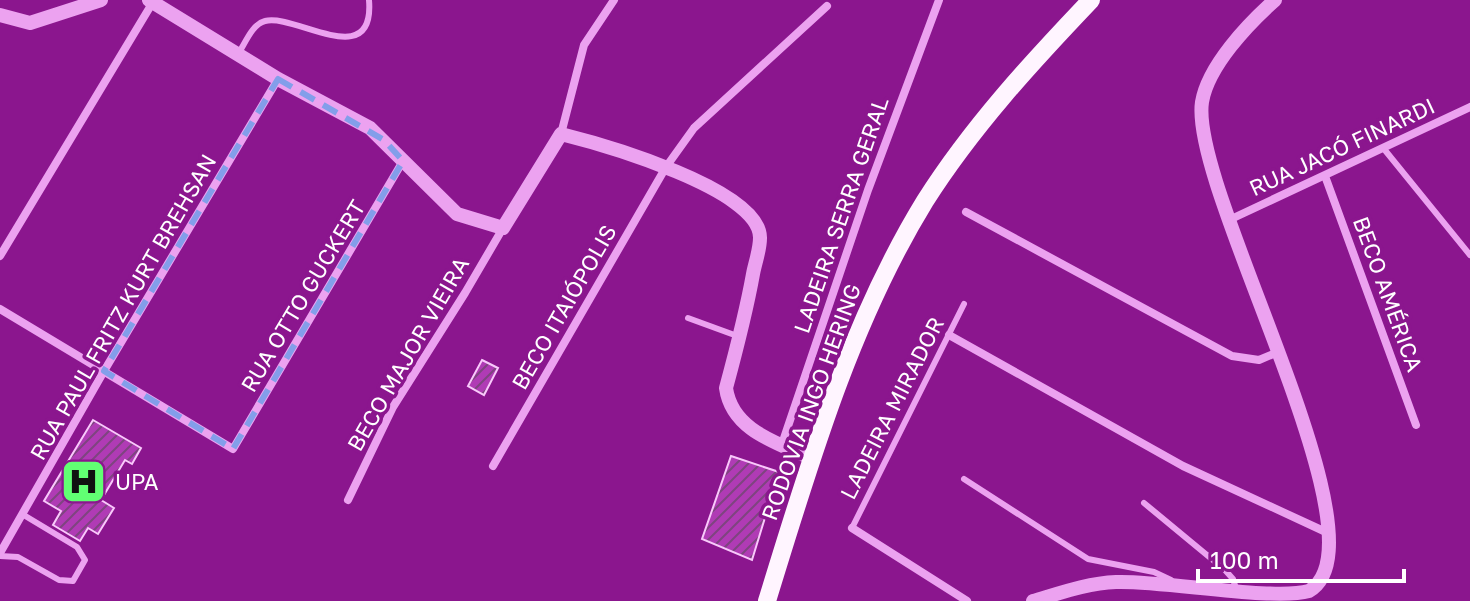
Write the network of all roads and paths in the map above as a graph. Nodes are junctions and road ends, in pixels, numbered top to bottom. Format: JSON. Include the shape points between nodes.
{"nodes":[{"id":1,"x":101,"y":0,"type":"edge"},
{"id":2,"x":369,"y":0,"type":"edge"},
{"id":3,"x":614,"y":0,"type":"edge"},
{"id":4,"x":939,"y":0,"type":"edge"},
{"id":5,"x":1091,"y":0,"type":"edge"},
{"id":6,"x":1275,"y":0,"type":"edge"},
{"id":7,"x":151,"y":1,"type":"edge"},
{"id":8,"x":827,"y":6,"type":"dead end"},
{"id":9,"x":0,"y":15,"type":"edge"},
{"id":10,"x":238,"y":54,"type":"junction"},
{"id":11,"x":278,"y":79,"type":"junction"},
{"id":12,"x":1470,"y":107,"type":"edge"},
{"id":13,"x":561,"y":134,"type":"junction"},
{"id":14,"x":1384,"y":149,"type":"junction"},
{"id":15,"x":403,"y":161,"type":"junction"},
{"id":16,"x":666,"y":167,"type":"junction"},
{"id":17,"x":1325,"y":176,"type":"junction"},
{"id":18,"x":966,"y":212,"type":"dead end"},
{"id":19,"x":1229,"y":220,"type":"junction"},
{"id":20,"x":503,"y":228,"type":"junction"},
{"id":21,"x":1470,"y":255,"type":"edge"},
{"id":22,"x":0,"y":256,"type":"edge"},
{"id":23,"x":964,"y":304,"type":"dead end"},
{"id":24,"x":0,"y":309,"type":"edge"},
{"id":25,"x":688,"y":318,"type":"dead end"},
{"id":26,"x":949,"y":335,"type":"junction"},
{"id":27,"x":740,"y":337,"type":"junction"},
{"id":28,"x":1278,"y":352,"type":"junction"},
{"id":29,"x":104,"y":371,"type":"junction"},
{"id":30,"x":1416,"y":425,"type":"dead end"},
{"id":31,"x":782,"y":444,"type":"junction"},
{"id":32,"x":813,"y":459,"type":"junction"},
{"id":33,"x":493,"y":466,"type":"dead end"},
{"id":34,"x":964,"y":479,"type":"dead end"},
{"id":35,"x":348,"y":500,"type":"dead end"},
{"id":36,"x":1144,"y":503,"type":"dead end"},
{"id":37,"x":22,"y":514,"type":"junction"},
{"id":38,"x":852,"y":528,"type":"joint"},
{"id":39,"x":1329,"y":534,"type":"junction"},
{"id":40,"x":0,"y":555,"type":"edge"},
{"id":41,"x":1184,"y":595,"type":"edge"},
{"id":42,"x":1238,"y":598,"type":"edge"},
{"id":43,"x":767,"y":601,"type":"edge"},
{"id":44,"x":967,"y":601,"type":"edge"},
{"id":45,"x":1033,"y":601,"type":"edge"}],
"edges":[{"from":1,"to":9,"type":"street","via":[[30,23]]},
{"from":2,"to":10,"type":"lane","via":[[370,16],[354,35],[341,38],[269,20],[255,26]]},
{"from":3,"to":13,"type":"street","via":[[584,45]]},
{"from":4,"to":31,"type":"street","name":"LADEIRA SERRA GERAL"},
{"from":5,"to":32,"type":"highway","name":"RODOVIA INGO HERING","via":[[1007,89],[924,204],[866,312]]},
{"from":6,"to":19,"type":"street","via":[[1218,65],[1202,101],[1204,139]]},
{"from":7,"to":10,"type":"street"},
{"from":7,"to":22,"type":"street"},
{"from":8,"to":16,"type":"street","name":"BECO ITAIÓPOLIS","via":[[694,128]]},
{"from":10,"to":11,"type":"street"},
{"from":11,"to":15,"type":"street","via":[[370,128]]},
{"from":11,"to":29,"type":"street","name":"RUA PAUL FRITZ KURT BREHSAN"},
{"from":12,"to":14,"type":"street","name":"RUA JACÓ FINARDI"},
{"from":13,"to":16,"type":"street"},
{"from":13,"to":20,"type":"street"},
{"from":14,"to":17,"type":"street","name":"RUA JACÓ FINARDI"},
{"from":14,"to":21,"type":"lane"},
{"from":15,"to":20,"type":"street","via":[[457,214]]},
{"from":15,"to":29,"type":"street","name":"RUA OTTO GUCKERT","via":[[233,449]]},
{"from":16,"to":27,"type":"street","via":[[735,201],[757,224],[761,237]]},
{"from":16,"to":33,"type":"street","name":"BECO ITAIÓPOLIS"},
{"from":17,"to":19,"type":"street","name":"RUA JACÓ FINARDI"},
{"from":17,"to":30,"type":"street","name":"BECO AMÉRICA"},
{"from":18,"to":28,"type":"street","via":[[1232,356],[1259,360]]},
{"from":19,"to":28,"type":"street"},
{"from":20,"to":35,"type":"street","name":"BECO MAJOR VIEIRA","via":[[393,407]]},
{"from":23,"to":26,"type":"lane","name":"LADEIRA MIRADOR"},
{"from":24,"to":29,"type":"street"},
{"from":25,"to":27,"type":"lane"},
{"from":26,"to":38,"type":"lane","name":"LADEIRA MIRADOR"},
{"from":26,"to":39,"type":"street","via":[[1183,466]]},
{"from":27,"to":31,"type":"street","via":[[726,388],[728,401],[747,427]]},
{"from":28,"to":39,"type":"street","via":[[1322,487]]},
{"from":29,"to":37,"type":"street","name":"RUA PAUL FRITZ KURT BREHSAN"},
{"from":31,"to":32,"type":"street"},
{"from":32,"to":43,"type":"highway","name":"RODOVIA INGO HERING"},
{"from":34,"to":41,"type":"lane","via":[[1088,559],[1164,575]]},
{"from":36,"to":42,"type":"lane","via":[[1225,570]]},
{"from":37,"to":40,"type":"street","name":"RUA PAUL FRITZ KURT BREHSAN"},
{"from":37,"to":40,"type":"lane","via":[[77,547],[85,560],[81,570],[73,581],[59,580],[18,557]]},
{"from":38,"to":44,"type":"street"},
{"from":39,"to":42,"type":"street","via":[[1324,574],[1306,592]]},
{"from":41,"to":42,"type":"street"},
{"from":41,"to":45,"type":"street","via":[[1119,582]]}]}
